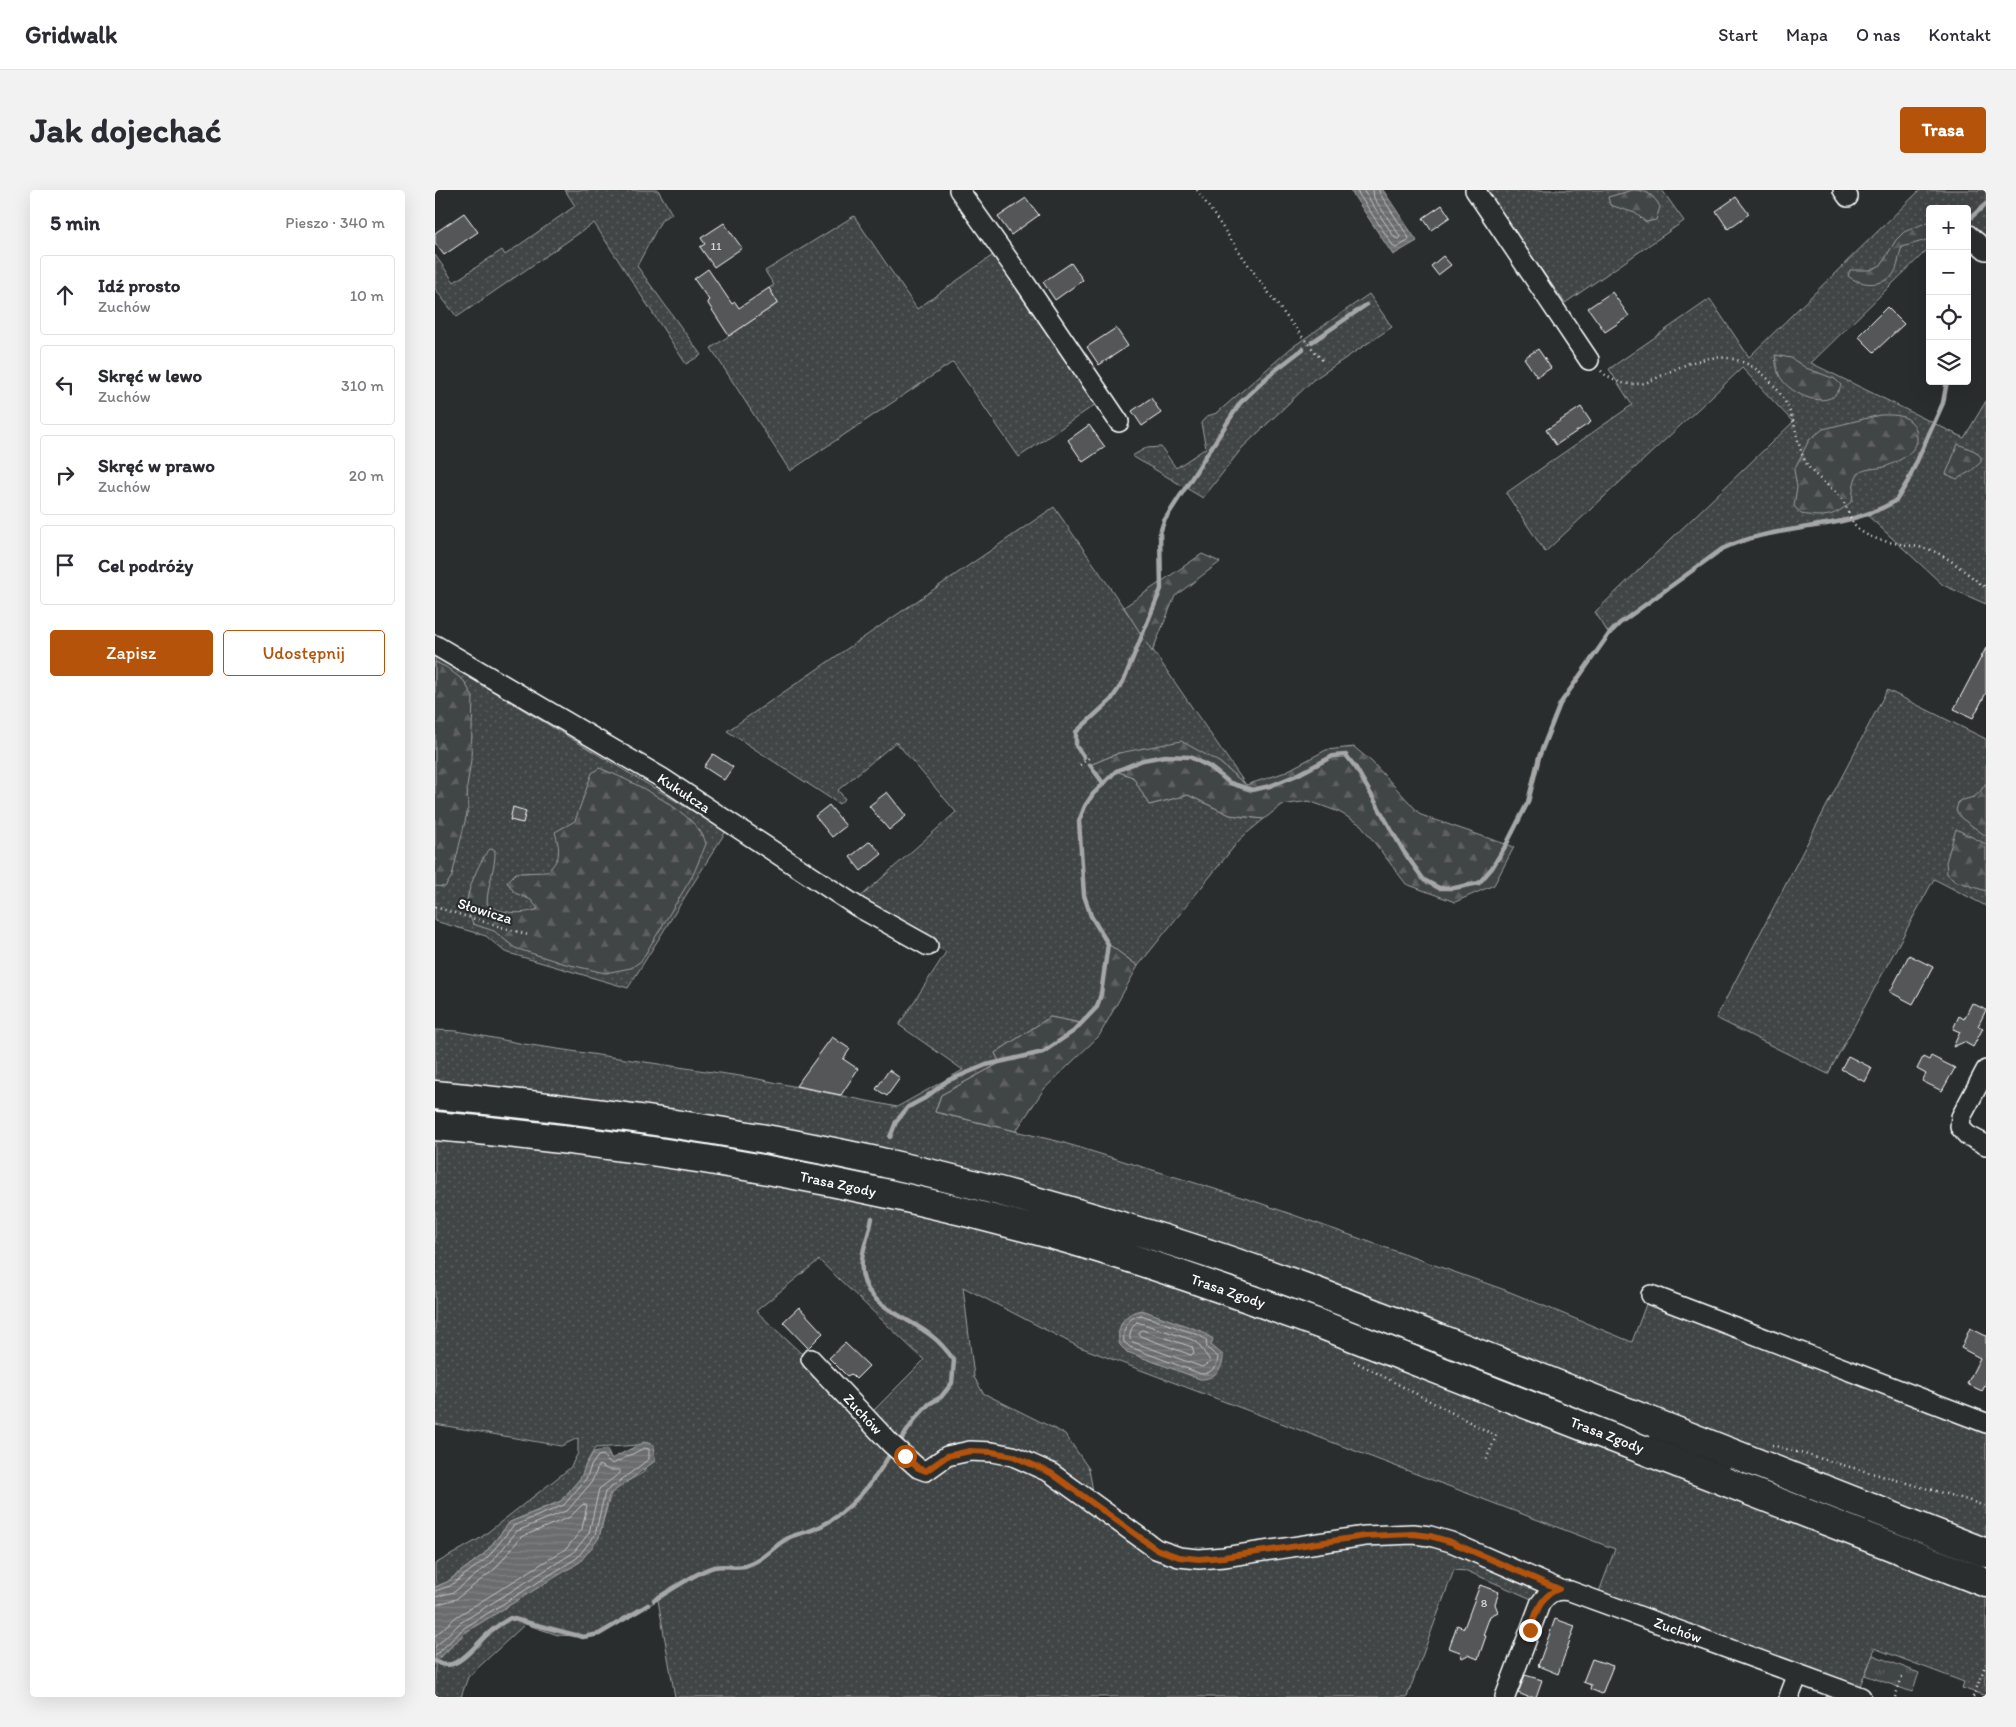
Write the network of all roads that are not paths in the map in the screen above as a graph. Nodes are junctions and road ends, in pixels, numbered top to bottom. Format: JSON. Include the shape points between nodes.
{"nodes":[{"id":1,"x":959,"y":190,"type":"edge"},
{"id":2,"x":1475,"y":190,"type":"edge"},
{"id":3,"x":1971,"y":237,"type":"edge"},
{"id":4,"x":1986,"y":250,"type":"edge"},
{"id":5,"x":1589,"y":360,"type":"road end"},
{"id":6,"x":1119,"y":422,"type":"dead end"},
{"id":7,"x":435,"y":646,"type":"edge"},
{"id":8,"x":928,"y":946,"type":"dead end"},
{"id":9,"x":1986,"y":1070,"type":"edge"},
{"id":10,"x":435,"y":1095,"type":"edge"},
{"id":11,"x":435,"y":1126,"type":"edge"},
{"id":12,"x":1986,"y":1145,"type":"edge"},
{"id":13,"x":1651,"y":1295,"type":"dead end"},
{"id":14,"x":811,"y":1359,"type":"dead end"},
{"id":15,"x":1576,"y":1391,"type":"junction"},
{"id":16,"x":1564,"y":1418,"type":"junction"},
{"id":17,"x":1986,"y":1423,"type":"edge"},
{"id":18,"x":1693,"y":1453,"type":"junction"},
{"id":19,"x":1816,"y":1486,"type":"junction"},
{"id":20,"x":1805,"y":1512,"type":"junction"},
{"id":21,"x":1986,"y":1553,"type":"edge"},
{"id":22,"x":1986,"y":1583,"type":"edge"},
{"id":23,"x":1559,"y":1589,"type":"junction"},
{"id":24,"x":1798,"y":1674,"type":"junction"},
{"id":25,"x":1505,"y":1697,"type":"edge"},
{"id":26,"x":1789,"y":1697,"type":"edge"},
{"id":27,"x":1861,"y":1697,"type":"edge"}],
"edges":[{"from":1,"to":6,"type":"street"},
{"from":2,"to":5,"type":"street"},
{"from":3,"to":4,"type":"street"},
{"from":7,"to":8,"type":"street","name":"Kukułcza","via":[[662,778],[858,907]]},
{"from":9,"to":12,"type":"street","via":[[1961,1117],[1960,1128]]},
{"from":10,"to":15,"type":"highway","name":"Trasa Zgody","via":[[627,1116],[734,1133],[910,1168],[1233,1261]]},
{"from":11,"to":16,"type":"highway","name":"Trasa Zgody","via":[[529,1134],[815,1178],[1030,1229],[1225,1290]]},
{"from":13,"to":17,"type":"street"},
{"from":14,"to":23,"type":"street","name":"Zuchów","via":[[918,1468],[926,1471],[947,1456],[970,1451],[1013,1456],[1051,1473],[1156,1549],[1179,1557],[1224,1557],[1365,1536],[1413,1534],[1451,1542]]},
{"from":15,"to":18,"type":"street"},
{"from":15,"to":19,"type":"highway","name":"Trasa Zgody"},
{"from":16,"to":18,"type":"street"},
{"from":16,"to":20,"type":"highway","name":"Trasa Zgody"},
{"from":18,"to":19,"type":"street"},
{"from":18,"to":20,"type":"street"},
{"from":19,"to":21,"type":"highway","name":"Trasa Zgody"},
{"from":20,"to":22,"type":"highway","name":"Trasa Zgody"},
{"from":23,"to":24,"type":"street","name":"Zuchów"},
{"from":23,"to":25,"type":"street","via":[[1547,1594],[1540,1604]]},
{"from":24,"to":26,"type":"street"},
{"from":24,"to":27,"type":"street","name":"Zuchów"}]}
